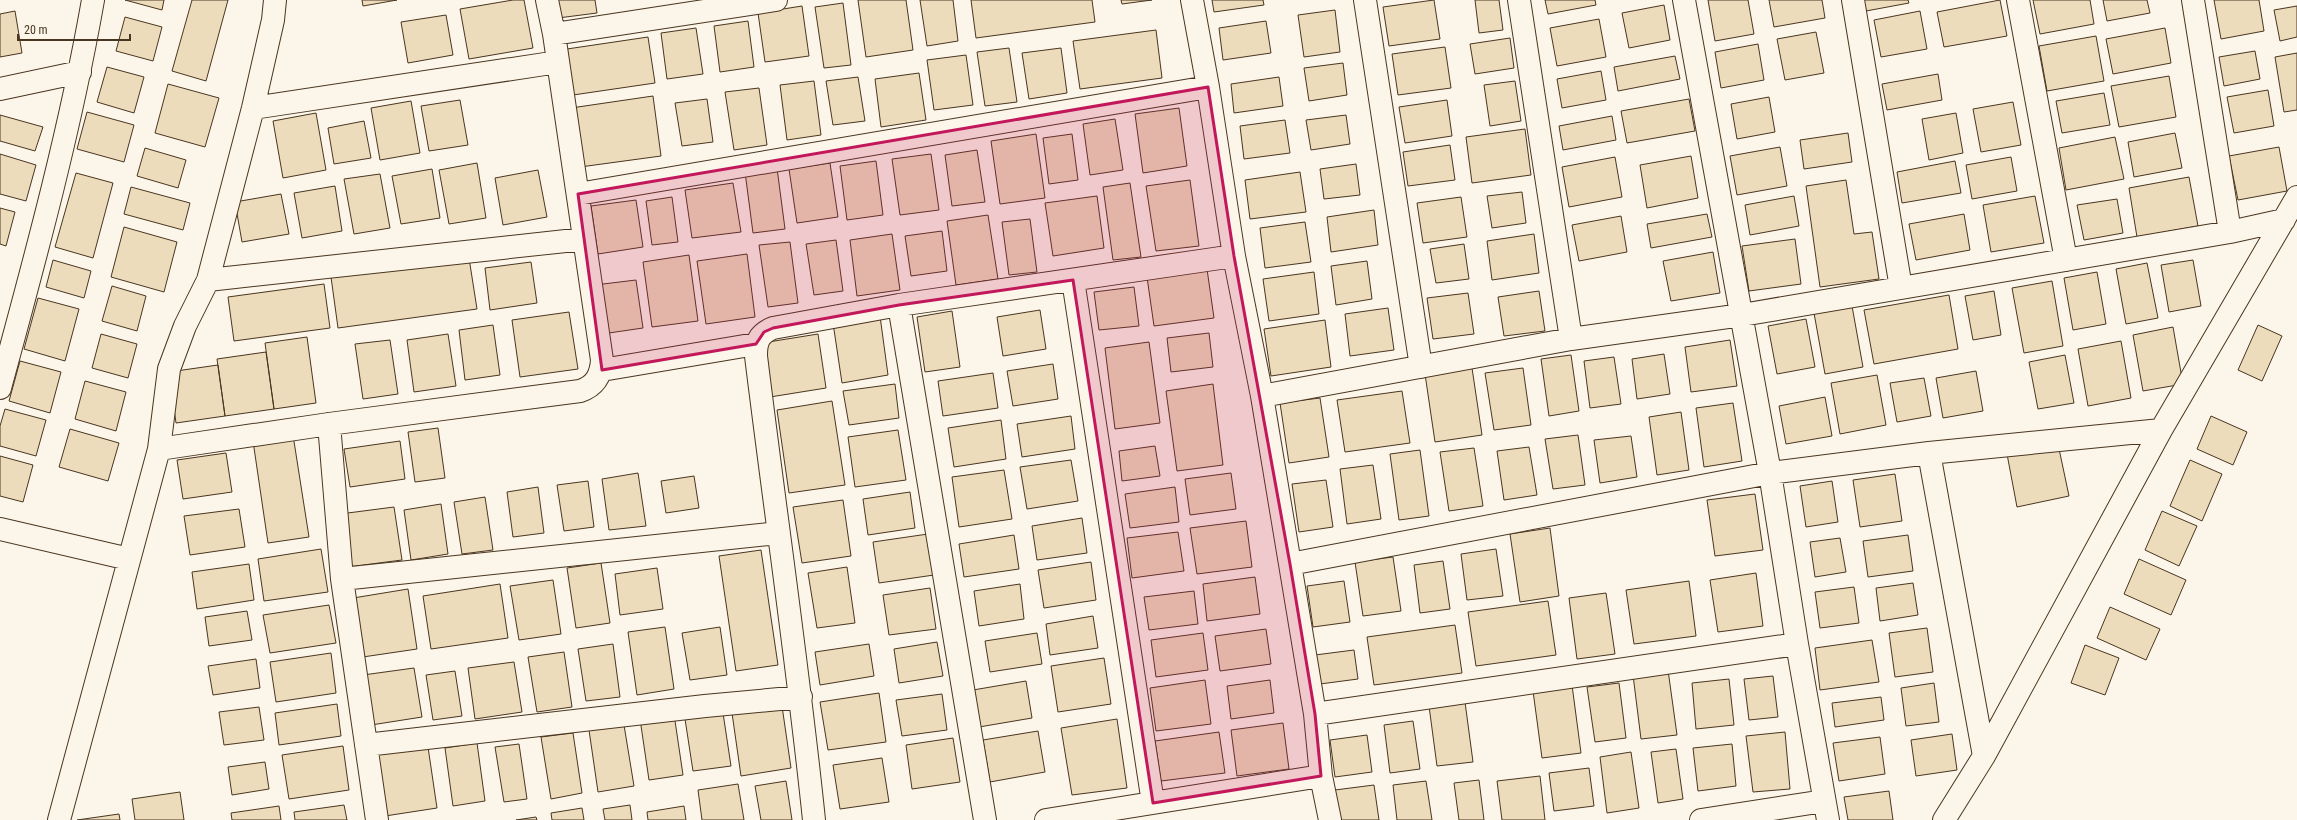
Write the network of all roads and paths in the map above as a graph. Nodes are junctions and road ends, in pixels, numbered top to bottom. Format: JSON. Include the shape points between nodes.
{"nodes":[{"id":1,"x":93,"y":0,"type":"edge"},
{"id":2,"x":275,"y":0,"type":"edge"},
{"id":3,"x":547,"y":0,"type":"edge"},
{"id":4,"x":776,"y":0,"type":"edge"},
{"id":5,"x":1192,"y":0,"type":"edge"},
{"id":6,"x":1365,"y":0,"type":"edge"},
{"id":7,"x":1519,"y":0,"type":"edge"},
{"id":8,"x":1684,"y":0,"type":"edge"},
{"id":9,"x":1854,"y":0,"type":"edge"},
{"id":10,"x":2018,"y":0,"type":"edge"},
{"id":11,"x":2193,"y":0,"type":"edge"},
{"id":12,"x":554,"y":34,"type":"junction"},
{"id":13,"x":558,"y":62,"type":"junction"},
{"id":14,"x":80,"y":72,"type":"junction"},
{"id":15,"x":1208,"y":87,"type":"junction"},
{"id":16,"x":0,"y":89,"type":"edge"},
{"id":17,"x":253,"y":108,"type":"junction"},
{"id":18,"x":578,"y":194,"type":"junction"},
{"id":19,"x":2297,"y":197,"type":"edge"},
{"id":20,"x":2284,"y":220,"type":"junction"},
{"id":21,"x":2230,"y":232,"type":"junction"},
{"id":22,"x":584,"y":239,"type":"junction"},
{"id":23,"x":1234,"y":256,"type":"junction"},
{"id":24,"x":2066,"y":260,"type":"junction"},
{"id":25,"x":208,"y":280,"type":"junction"},
{"id":26,"x":1073,"y":280,"type":"junction"},
{"id":27,"x":1901,"y":288,"type":"junction"},
{"id":28,"x":899,"y":305,"type":"junction"},
{"id":29,"x":1742,"y":315,"type":"junction"},
{"id":30,"x":1571,"y":339,"type":"junction"},
{"id":31,"x":756,"y":344,"type":"junction"},
{"id":32,"x":1421,"y":367,"type":"junction"},
{"id":33,"x":602,"y":370,"type":"junction"},
{"id":34,"x":0,"y":388,"type":"edge"},
{"id":35,"x":1262,"y":396,"type":"junction"},
{"id":36,"x":329,"y":424,"type":"junction"},
{"id":37,"x":2161,"y":430,"type":"junction"},
{"id":38,"x":159,"y":449,"type":"junction"},
{"id":39,"x":1929,"y":453,"type":"junction"},
{"id":40,"x":1770,"y":473,"type":"junction"},
{"id":41,"x":0,"y":530,"type":"edge"},
{"id":42,"x":778,"y":533,"type":"junction"},
{"id":43,"x":129,"y":559,"type":"junction"},
{"id":44,"x":1290,"y":564,"type":"junction"},
{"id":45,"x":342,"y":579,"type":"junction"},
{"id":46,"x":1797,"y":644,"type":"junction"},
{"id":47,"x":801,"y":697,"type":"junction"},
{"id":48,"x":1315,"y":714,"type":"junction"},
{"id":49,"x":366,"y":745,"type":"junction"},
{"id":50,"x":1984,"y":756,"type":"junction"},
{"id":51,"x":1321,"y":776,"type":"junction"},
{"id":52,"x":1153,"y":803,"type":"junction"},
{"id":53,"x":1826,"y":810,"type":"edge"},
{"id":54,"x":59,"y":820,"type":"edge"},
{"id":55,"x":377,"y":820,"type":"edge"},
{"id":56,"x":814,"y":820,"type":"edge"},
{"id":57,"x":985,"y":820,"type":"edge"},
{"id":58,"x":1046,"y":820,"type":"edge"},
{"id":59,"x":1330,"y":820,"type":"edge"},
{"id":60,"x":1701,"y":820,"type":"edge"},
{"id":61,"x":1944,"y":820,"type":"edge"}],
"edges":[{"from":1,"to":14,"type":"street"},
{"from":2,"to":17,"type":"street","via":[[273,20]]},
{"from":3,"to":12,"type":"street"},
{"from":4,"to":12,"type":"street"},
{"from":5,"to":15,"type":"street"},
{"from":6,"to":32,"type":"street"},
{"from":7,"to":30,"type":"street"},
{"from":8,"to":29,"type":"street"},
{"from":9,"to":27,"type":"street"},
{"from":10,"to":24,"type":"street"},
{"from":11,"to":21,"type":"street"},
{"from":12,"to":13,"type":"street"},
{"from":13,"to":17,"type":"street"},
{"from":13,"to":18,"type":"street"},
{"from":14,"to":16,"type":"street"},
{"from":14,"to":34,"type":"street","via":[[48,212]]},
{"from":15,"to":18,"type":"street"},
{"from":15,"to":23,"type":"street"},
{"from":17,"to":25,"type":"street"},
{"from":18,"to":22,"type":"street"},
{"from":19,"to":20,"type":"street"},
{"from":20,"to":21,"type":"street"},
{"from":20,"to":37,"type":"street"},
{"from":21,"to":24,"type":"street"},
{"from":22,"to":25,"type":"street"},
{"from":22,"to":33,"type":"street"},
{"from":23,"to":26,"type":"street"},
{"from":23,"to":35,"type":"street"},
{"from":24,"to":27,"type":"street"},
{"from":25,"to":38,"type":"street","via":[[185,326],[169,369]]},
{"from":26,"to":28,"type":"street"},
{"from":26,"to":52,"type":"street"},
{"from":27,"to":29,"type":"street"},
{"from":28,"to":31,"type":"street","via":[[773,328],[764,332]]},
{"from":28,"to":57,"type":"street"},
{"from":29,"to":30,"type":"street"},
{"from":29,"to":40,"type":"street"},
{"from":30,"to":32,"type":"street"},
{"from":31,"to":33,"type":"street"},
{"from":31,"to":42,"type":"street"},
{"from":32,"to":35,"type":"street"},
{"from":33,"to":36,"type":"street","via":[[594,383],[580,391]]},
{"from":35,"to":44,"type":"street"},
{"from":36,"to":38,"type":"street"},
{"from":36,"to":45,"type":"street"},
{"from":37,"to":39,"type":"street"},
{"from":37,"to":50,"type":"street"},
{"from":38,"to":43,"type":"street"},
{"from":39,"to":40,"type":"street"},
{"from":39,"to":50,"type":"street"},
{"from":40,"to":44,"type":"street"},
{"from":40,"to":46,"type":"street"},
{"from":41,"to":43,"type":"street"},
{"from":42,"to":45,"type":"street"},
{"from":42,"to":47,"type":"street"},
{"from":43,"to":54,"type":"street"},
{"from":44,"to":48,"type":"street"},
{"from":45,"to":49,"type":"street"},
{"from":46,"to":48,"type":"street"},
{"from":46,"to":53,"type":"street"},
{"from":47,"to":49,"type":"street"},
{"from":47,"to":56,"type":"street"},
{"from":48,"to":51,"type":"street"},
{"from":49,"to":55,"type":"street"},
{"from":50,"to":61,"type":"street"},
{"from":51,"to":52,"type":"street"},
{"from":51,"to":59,"type":"street"},
{"from":52,"to":58,"type":"street"},
{"from":53,"to":60,"type":"street"}]}
